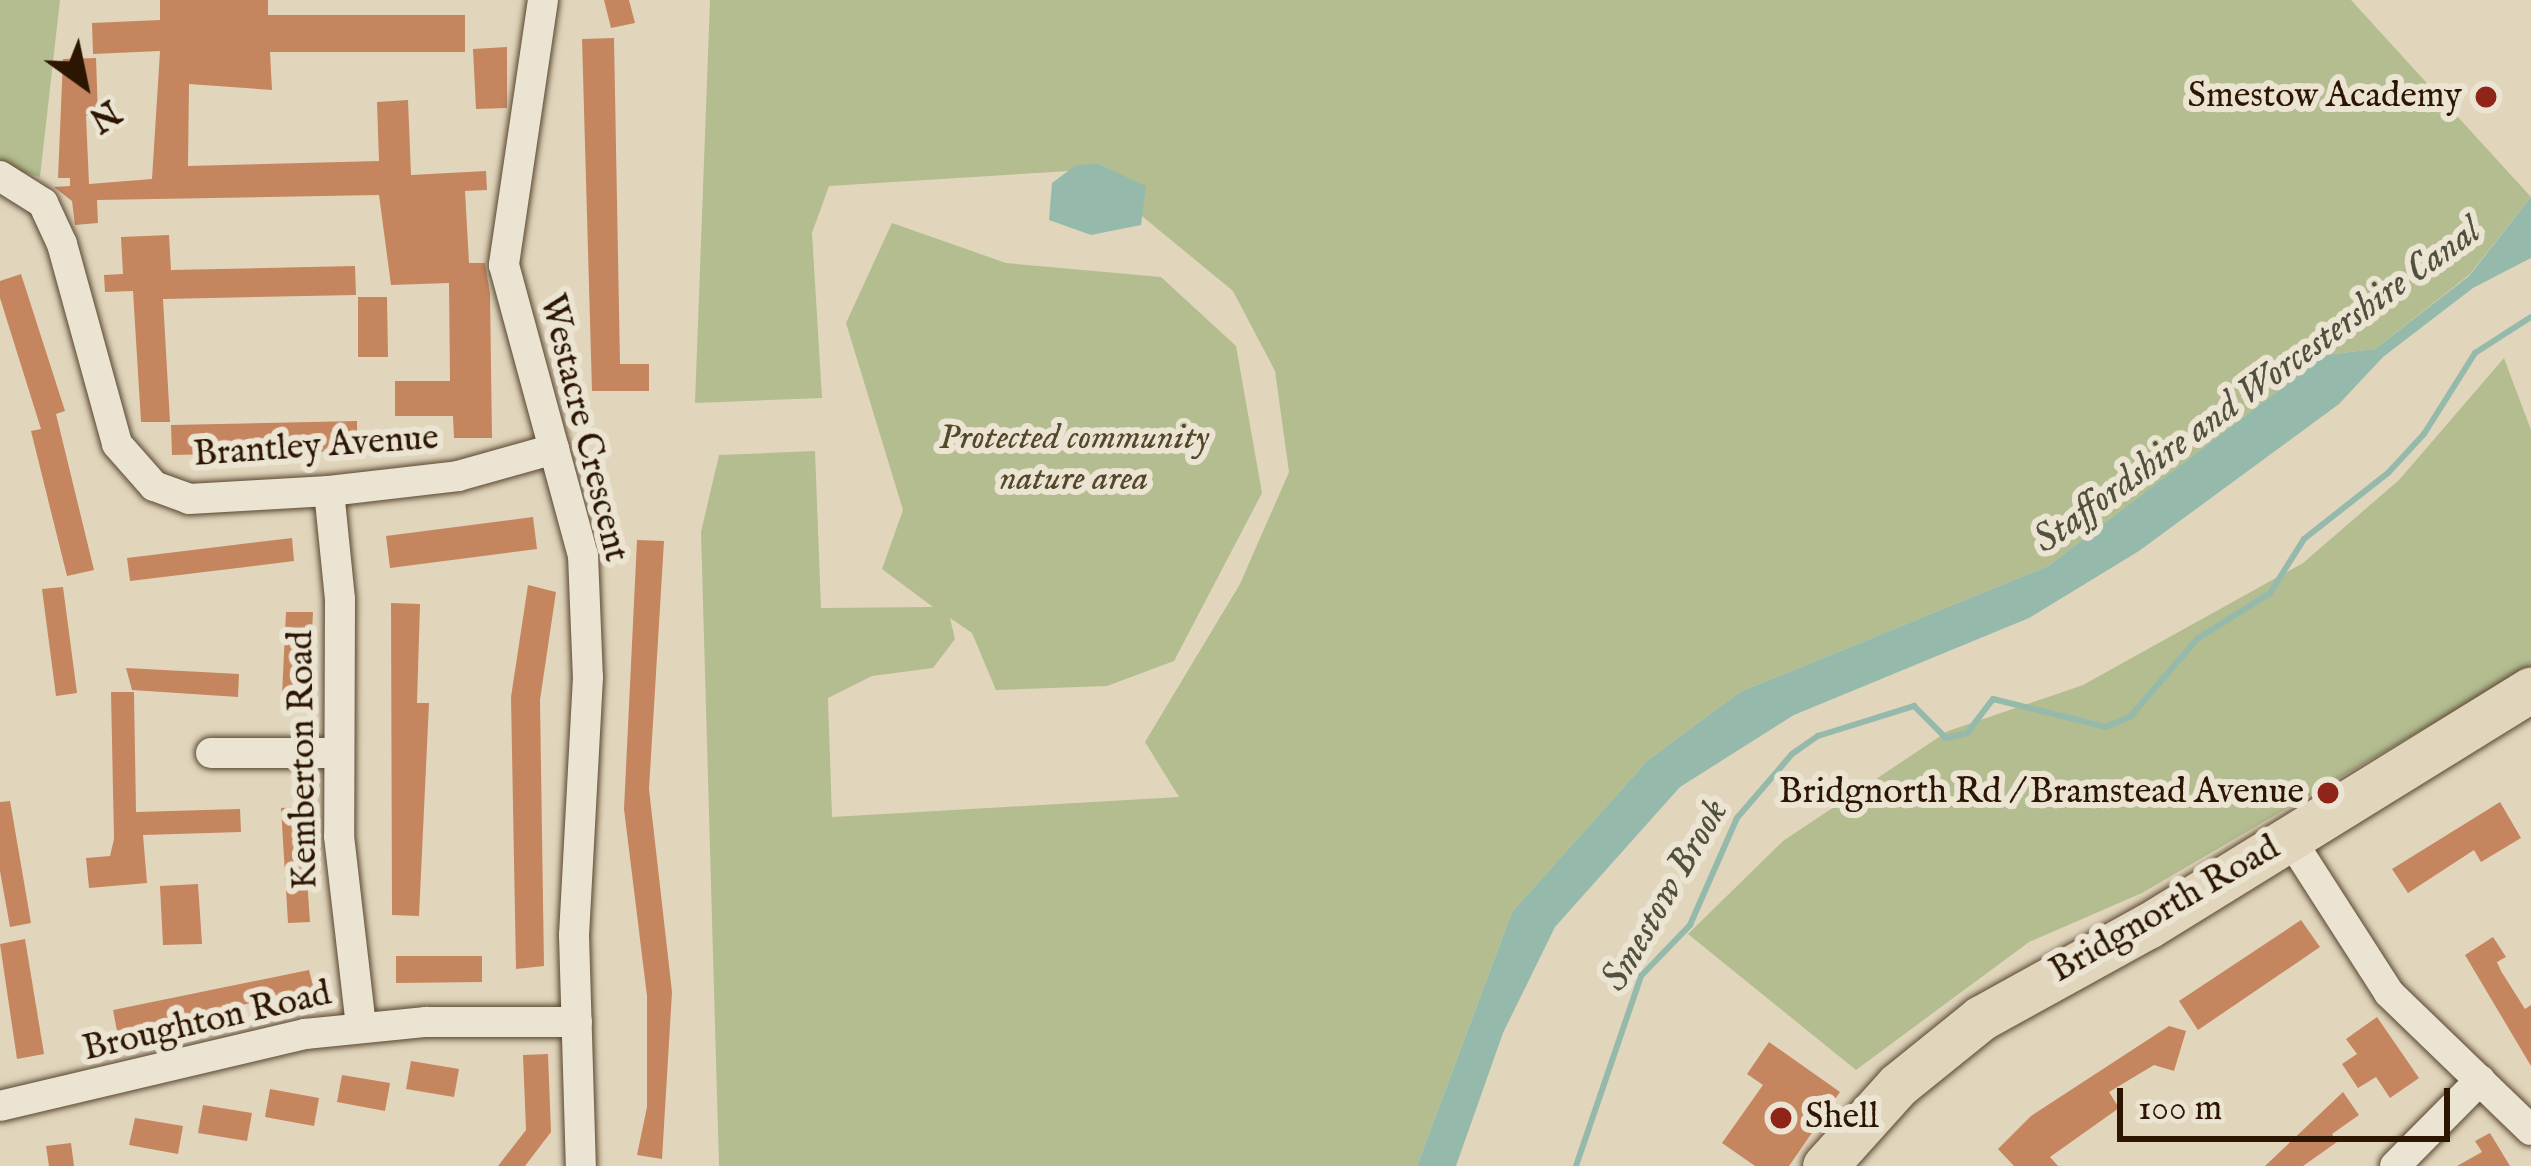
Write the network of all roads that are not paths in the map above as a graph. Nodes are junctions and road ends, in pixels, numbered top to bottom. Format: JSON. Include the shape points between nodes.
{"nodes":[{"id":1,"x":543,"y":0,"type":"edge"},
{"id":2,"x":0,"y":176,"type":"edge"},
{"id":3,"x":554,"y":449,"type":"junction"},
{"id":4,"x":329,"y":491,"type":"junction"},
{"id":5,"x":2531,"y":689,"type":"edge"},
{"id":6,"x":210,"y":753,"type":"dead end"},
{"id":7,"x":338,"y":754,"type":"junction"},
{"id":8,"x":2289,"y":838,"type":"junction"},
{"id":9,"x":577,"y":1022,"type":"junction"},
{"id":10,"x":361,"y":1027,"type":"junction"},
{"id":11,"x":2480,"y":1080,"type":"junction"},
{"id":12,"x":0,"y":1106,"type":"edge"},
{"id":13,"x":2531,"y":1130,"type":"edge"},
{"id":14,"x":581,"y":1166,"type":"edge"},
{"id":15,"x":1826,"y":1166,"type":"edge"},
{"id":16,"x":2395,"y":1166,"type":"edge"}],
"edges":[{"from":1,"to":3,"type":"street","name":"Westacre Crescent","via":[[504,266]]},
{"from":2,"to":4,"type":"street","name":"Brantley Avenue","via":[[43,203],[62,244],[127,462],[154,486],[189,499]]},
{"from":3,"to":4,"type":"street","name":"Brantley Avenue","via":[[458,476]]},
{"from":3,"to":9,"type":"street","name":"Westacre Crescent","via":[[583,555],[588,677]]},
{"from":4,"to":7,"type":"street","name":"Kemberton Road","via":[[340,599]]},
{"from":5,"to":8,"type":"highway","name":"Bridgnorth Road"},
{"from":6,"to":7,"type":"street"},
{"from":7,"to":10,"type":"street","name":"Kemberton Road"},
{"from":8,"to":11,"type":"street","via":[[2389,992]]},
{"from":8,"to":15,"type":"highway","name":"Bridgnorth Road","via":[[1981,1018],[1898,1085]]},
{"from":9,"to":10,"type":"street","name":"Broughton Road"},
{"from":9,"to":14,"type":"street","name":"Westacre Crescent"},
{"from":10,"to":12,"type":"street","name":"Broughton Road","via":[[249,1045]]},
{"from":11,"to":13,"type":"street"},
{"from":11,"to":16,"type":"street"}]}
